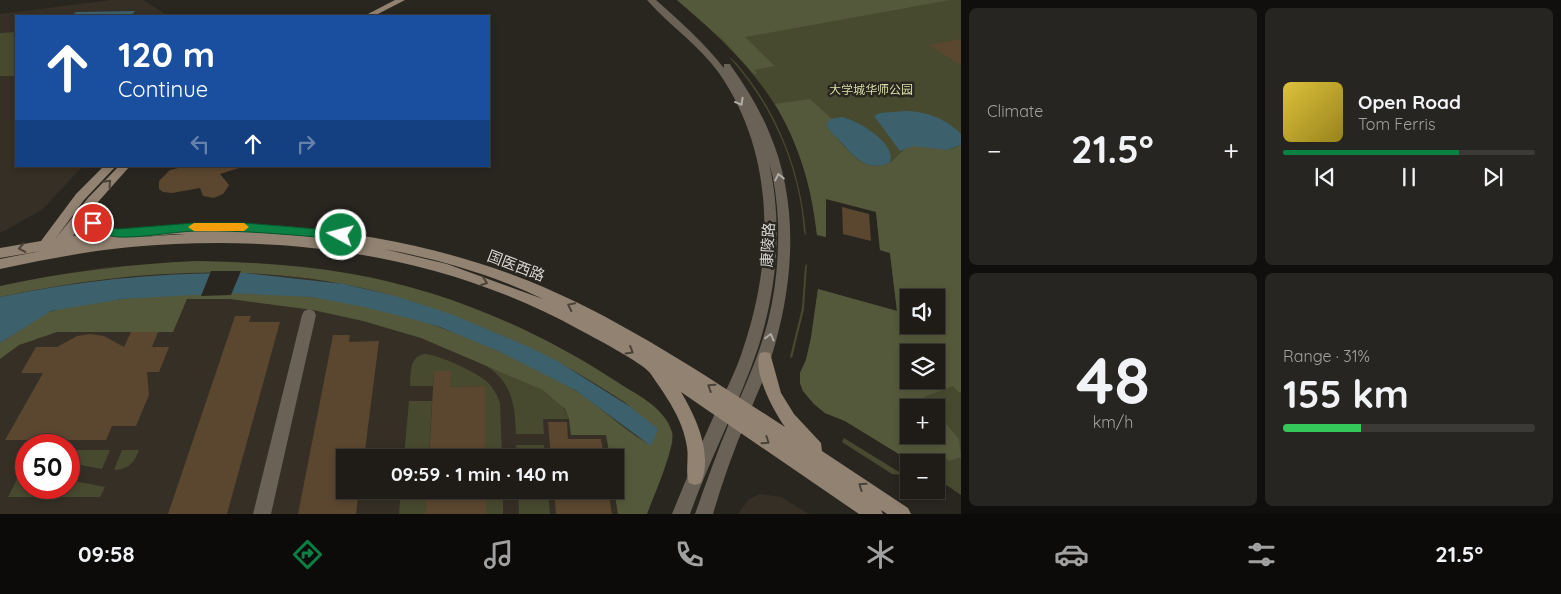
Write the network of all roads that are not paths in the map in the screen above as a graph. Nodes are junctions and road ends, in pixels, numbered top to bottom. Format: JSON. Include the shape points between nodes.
{"nodes":[{"id":1,"x":401,"y":0,"type":"edge"},
{"id":2,"x":412,"y":0,"type":"edge"},
{"id":3,"x":651,"y":0,"type":"edge"},
{"id":4,"x":660,"y":0,"type":"edge"},
{"id":5,"x":370,"y":15,"type":"edge"},
{"id":6,"x":382,"y":15,"type":"edge"},
{"id":7,"x":109,"y":167,"type":"edge"},
{"id":8,"x":123,"y":167,"type":"edge"},
{"id":9,"x":92,"y":201,"type":"junction"},
{"id":10,"x":125,"y":233,"type":"junction"},
{"id":11,"x":51,"y":248,"type":"junction"},
{"id":12,"x":0,"y":253,"type":"edge"},
{"id":13,"x":0,"y":264,"type":"edge"},
{"id":14,"x":309,"y":315,"type":"dead end"},
{"id":15,"x":764,"y":358,"type":"junction"},
{"id":16,"x":649,"y":363,"type":"junction"},
{"id":17,"x":732,"y":407,"type":"junction"},
{"id":18,"x":738,"y":422,"type":"junction"},
{"id":19,"x":835,"y":468,"type":"junction"},
{"id":20,"x":695,"y":477,"type":"junction"},
{"id":21,"x":262,"y":514,"type":"edge"},
{"id":22,"x":681,"y":514,"type":"edge"},
{"id":23,"x":704,"y":514,"type":"edge"},
{"id":24,"x":874,"y":514,"type":"edge"},
{"id":25,"x":902,"y":514,"type":"edge"}],
"edges":[{"from":1,"to":5,"type":"main road"},
{"from":2,"to":6,"type":"main road"},
{"from":3,"to":17,"type":"street","name":"康陵路","one_way":true,"via":[[702,48],[728,82],[751,124],[765,167],[770,214],[766,273],[752,339]]},
{"from":15,"to":4,"type":"street","name":"康陵路","one_way":true,"via":[[781,285],[784,231],[783,203],[774,157],[757,112],[737,78],[701,37]]},
{"from":7,"to":11,"type":"main road","via":[[80,197]]},
{"from":9,"to":8,"type":"main road","one_way":true},
{"from":9,"to":10,"type":"main road","via":[[90,213],[93,223],[104,230]]},
{"from":9,"to":11,"type":"main road"},
{"from":10,"to":11,"type":"main road","name":"国医西路"},
{"from":17,"to":10,"type":"main road","name":"国医西路","one_way":true,"via":[[644,344],[542,292],[426,253],[367,239],[278,229],[193,227]]},
{"from":11,"to":12,"type":"main road","one_way":true},
{"from":11,"to":13,"type":"main road"},
{"from":11,"to":16,"type":"main road","name":"国医西路","one_way":true,"via":[[205,238],[291,239],[367,249],[426,263],[510,291],[592,330]]},
{"from":14,"to":21,"type":"street"},
{"from":15,"to":17,"type":"street","name":"康陵路"},
{"from":15,"to":19,"type":"main road","via":[[768,381],[782,411]]},
{"from":16,"to":17,"type":"main road","name":"国医西路"},
{"from":16,"to":20,"type":"main road","via":[[672,392],[688,420],[696,448]]},
{"from":17,"to":18,"type":"main road","name":"国医西路"},
{"from":17,"to":19,"type":"main road","name":"国医西路"},
{"from":17,"to":20,"type":"street","name":"康陵路"},
{"from":18,"to":23,"type":"street"},
{"from":18,"to":24,"type":"main road","name":"国医西路","one_way":true},
{"from":25,"to":19,"type":"main road","name":"国医西路","one_way":true},
{"from":20,"to":22,"type":"street","name":"康陵路"}]}
